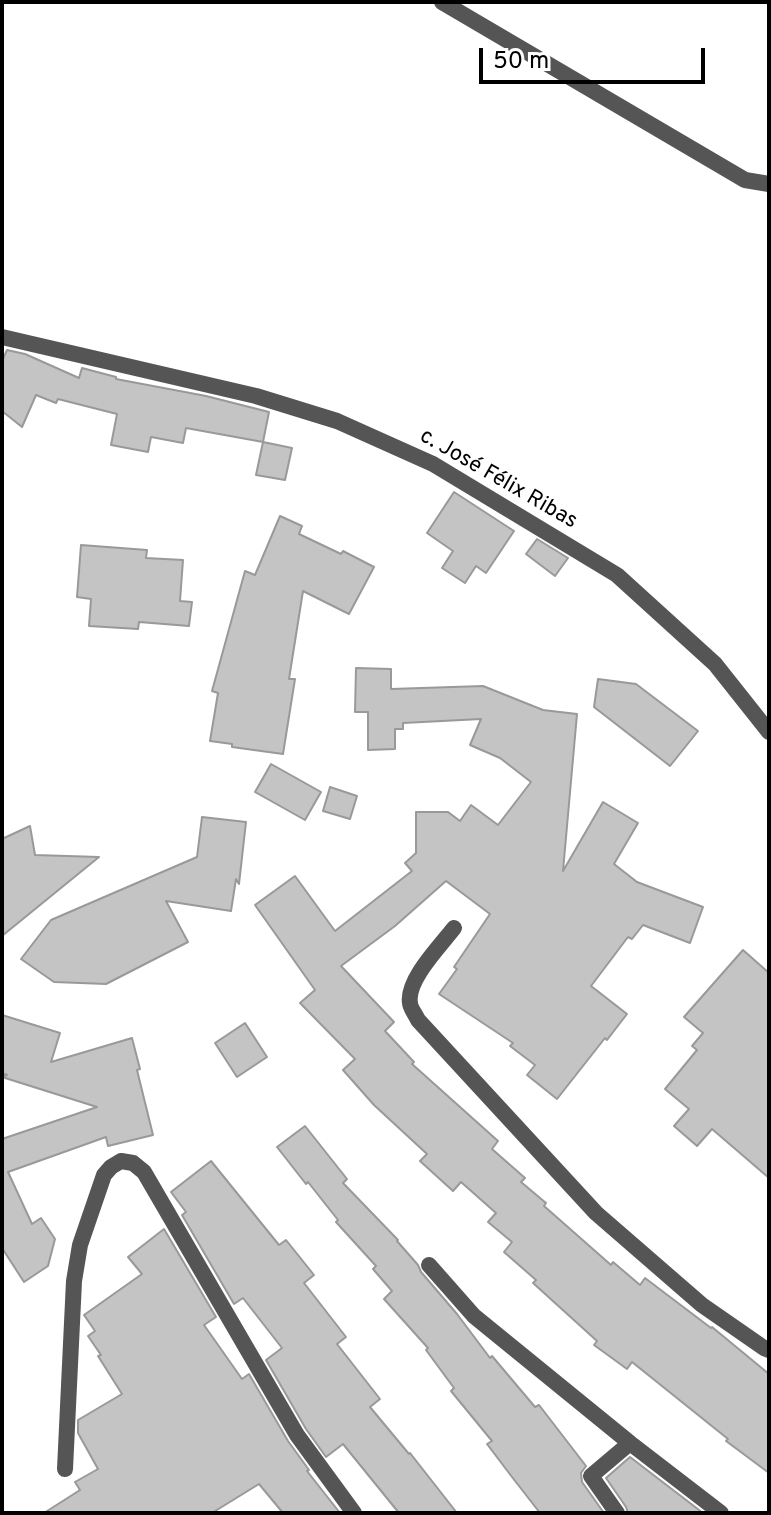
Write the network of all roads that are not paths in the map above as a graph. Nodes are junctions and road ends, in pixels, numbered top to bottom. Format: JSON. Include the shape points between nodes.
{"nodes":[{"id":1,"x":442,"y":2,"type":"edge"},
{"id":2,"x":769,"y":184,"type":"edge"},
{"id":3,"x":2,"y":337,"type":"edge"},
{"id":4,"x":769,"y":732,"type":"edge"},
{"id":5,"x":454,"y":928,"type":"dead end"},
{"id":6,"x":429,"y":1265,"type":"dead end"},
{"id":7,"x":769,"y":1350,"type":"edge"},
{"id":8,"x":630,"y":1443,"type":"junction"},
{"id":9,"x":65,"y":1469,"type":"dead end"},
{"id":10,"x":354,"y":1513,"type":"edge"},
{"id":11,"x":617,"y":1513,"type":"edge"},
{"id":12,"x":721,"y":1513,"type":"edge"}],
"edges":[{"from":1,"to":2,"type":"street","via":[[745,180]]},
{"from":3,"to":4,"type":"street","name":"c. José Félix Ribas","via":[[256,396],[337,421],[433,464],[617,575],[715,664]]},
{"from":5,"to":7,"type":"street","via":[[412,988],[409,1003],[418,1020],[596,1213],[702,1305]]},
{"from":6,"to":8,"type":"street","via":[[474,1316]]},
{"from":8,"to":11,"type":"street","via":[[591,1476]]},
{"from":8,"to":12,"type":"street"},
{"from":9,"to":10,"type":"street","via":[[80,1245],[104,1175],[121,1161],[144,1172],[297,1435]]}]}
